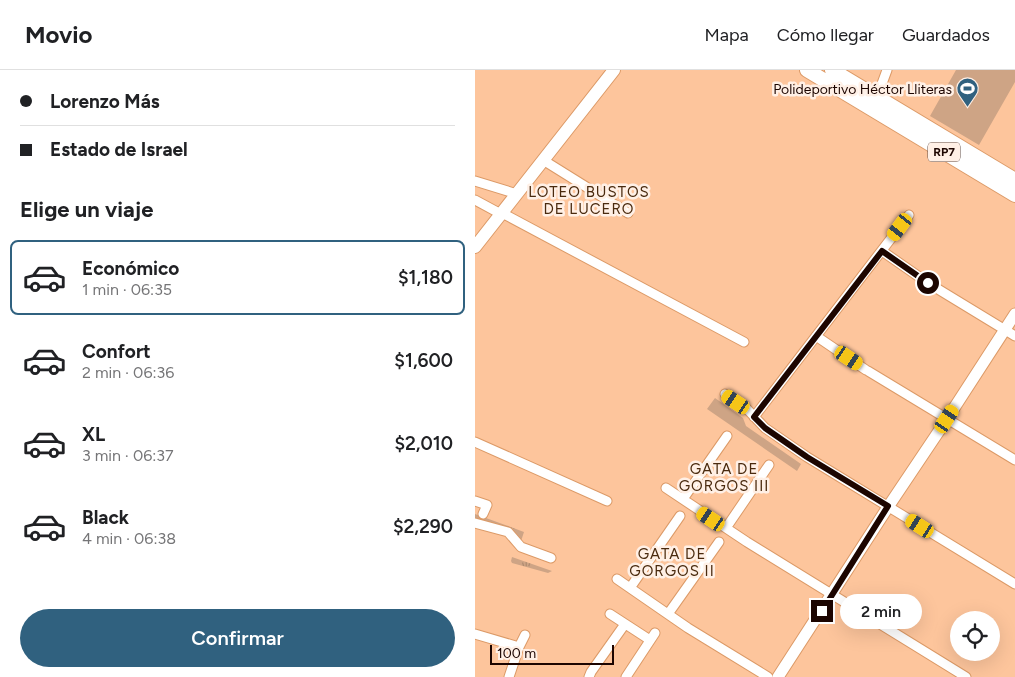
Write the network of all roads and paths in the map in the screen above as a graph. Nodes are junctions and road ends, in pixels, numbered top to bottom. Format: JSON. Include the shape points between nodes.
{"nodes":[{"id":1,"x":614,"y":70,"type":"edge"},
{"id":2,"x":807,"y":70,"type":"edge"},
{"id":3,"x":832,"y":70,"type":"edge"},
{"id":4,"x":887,"y":70,"type":"edge"},
{"id":5,"x":875,"y":104,"type":"junction"},
{"id":6,"x":543,"y":160,"type":"junction"},
{"id":7,"x":1015,"y":180,"type":"edge"},
{"id":8,"x":475,"y":181,"type":"edge"},
{"id":9,"x":517,"y":194,"type":"junction"},
{"id":10,"x":1015,"y":194,"type":"edge"},
{"id":11,"x":475,"y":200,"type":"edge"},
{"id":12,"x":501,"y":213,"type":"junction"},
{"id":13,"x":628,"y":213,"type":"dead end"},
{"id":14,"x":909,"y":215,"type":"dead end"},
{"id":15,"x":475,"y":247,"type":"edge"},
{"id":16,"x":882,"y":251,"type":"junction"},
{"id":17,"x":1015,"y":314,"type":"edge"},
{"id":18,"x":1010,"y":333,"type":"edge"},
{"id":19,"x":816,"y":336,"type":"junction"},
{"id":20,"x":745,"y":342,"type":"dead end"},
{"id":21,"x":725,"y":394,"type":"dead end"},
{"id":22,"x":754,"y":417,"type":"junction"},
{"id":23,"x":947,"y":419,"type":"junction"},
{"id":24,"x":727,"y":436,"type":"dead end"},
{"id":25,"x":475,"y":442,"type":"edge"},
{"id":26,"x":1015,"y":460,"type":"edge"},
{"id":27,"x":769,"y":466,"type":"dead end"},
{"id":28,"x":667,"y":488,"type":"dead end"},
{"id":29,"x":683,"y":499,"type":"junction"},
{"id":30,"x":475,"y":501,"type":"edge"},
{"id":31,"x":607,"y":501,"type":"dead end"},
{"id":32,"x":888,"y":506,"type":"junction"},
{"id":33,"x":483,"y":514,"type":"dead end"},
{"id":34,"x":681,"y":516,"type":"dead end"},
{"id":35,"x":475,"y":523,"type":"edge"},
{"id":36,"x":726,"y":528,"type":"junction"},
{"id":37,"x":719,"y":542,"type":"dead end"},
{"id":38,"x":551,"y":558,"type":"dead end"},
{"id":39,"x":617,"y":579,"type":"dead end"},
{"id":40,"x":1015,"y":584,"type":"edge"},
{"id":41,"x":630,"y":588,"type":"junction"},
{"id":42,"x":833,"y":594,"type":"junction"},
{"id":43,"x":610,"y":614,"type":"dead end"},
{"id":44,"x":668,"y":614,"type":"junction"},
{"id":45,"x":625,"y":624,"type":"junction"},
{"id":46,"x":475,"y":634,"type":"edge"},
{"id":47,"x":525,"y":635,"type":"dead end"},
{"id":48,"x":519,"y":647,"type":"junction"},
{"id":49,"x":593,"y":675,"type":"edge"},
{"id":50,"x":509,"y":677,"type":"edge"},
{"id":51,"x":625,"y":677,"type":"edge"},
{"id":52,"x":768,"y":677,"type":"edge"},
{"id":53,"x":779,"y":677,"type":"edge"},
{"id":54,"x":966,"y":677,"type":"edge"}],
"edges":[{"from":1,"to":6,"type":"main road"},
{"from":2,"to":5,"type":"main road","number":"RP7"},
{"from":3,"to":5,"type":"main road","number":"RP7"},
{"from":4,"to":5,"type":"street"},
{"from":5,"to":7,"type":"main road","number":"RP7"},
{"from":5,"to":10,"type":"main road","number":"RP7"},
{"from":6,"to":9,"type":"main road"},
{"from":6,"to":13,"type":"street"},
{"from":8,"to":9,"type":"street"},
{"from":9,"to":12,"type":"main road"},
{"from":11,"to":12,"type":"street"},
{"from":12,"to":15,"type":"main road"},
{"from":12,"to":20,"type":"street"},
{"from":14,"to":16,"type":"street"},
{"from":16,"to":18,"type":"street"},
{"from":16,"to":19,"type":"street"},
{"from":17,"to":18,"type":"street"},
{"from":18,"to":23,"type":"street"},
{"from":19,"to":22,"type":"street"},
{"from":19,"to":23,"type":"street"},
{"from":21,"to":22,"type":"street"},
{"from":22,"to":32,"type":"street","via":[[807,457]]},
{"from":23,"to":26,"type":"street"},
{"from":23,"to":32,"type":"street"},
{"from":24,"to":29,"type":"street"},
{"from":25,"to":31,"type":"street"},
{"from":27,"to":36,"type":"street"},
{"from":28,"to":29,"type":"street"},
{"from":29,"to":36,"type":"street"},
{"from":30,"to":33,"type":"street","via":[[487,506]]},
{"from":32,"to":40,"type":"street"},
{"from":32,"to":42,"type":"street"},
{"from":34,"to":41,"type":"street"},
{"from":35,"to":38,"type":"street","via":[[508,532],[521,547]]},
{"from":36,"to":42,"type":"street"},
{"from":37,"to":44,"type":"street"},
{"from":39,"to":41,"type":"street"},
{"from":41,"to":44,"type":"street"},
{"from":42,"to":53,"type":"street"},
{"from":42,"to":54,"type":"street"},
{"from":43,"to":45,"type":"street"},
{"from":44,"to":52,"type":"street"},
{"from":45,"to":49,"type":"street"},
{"from":45,"to":51,"type":"street","via":[[653,637]]},
{"from":46,"to":48,"type":"street"},
{"from":47,"to":48,"type":"street"},
{"from":48,"to":50,"type":"street"}]}
